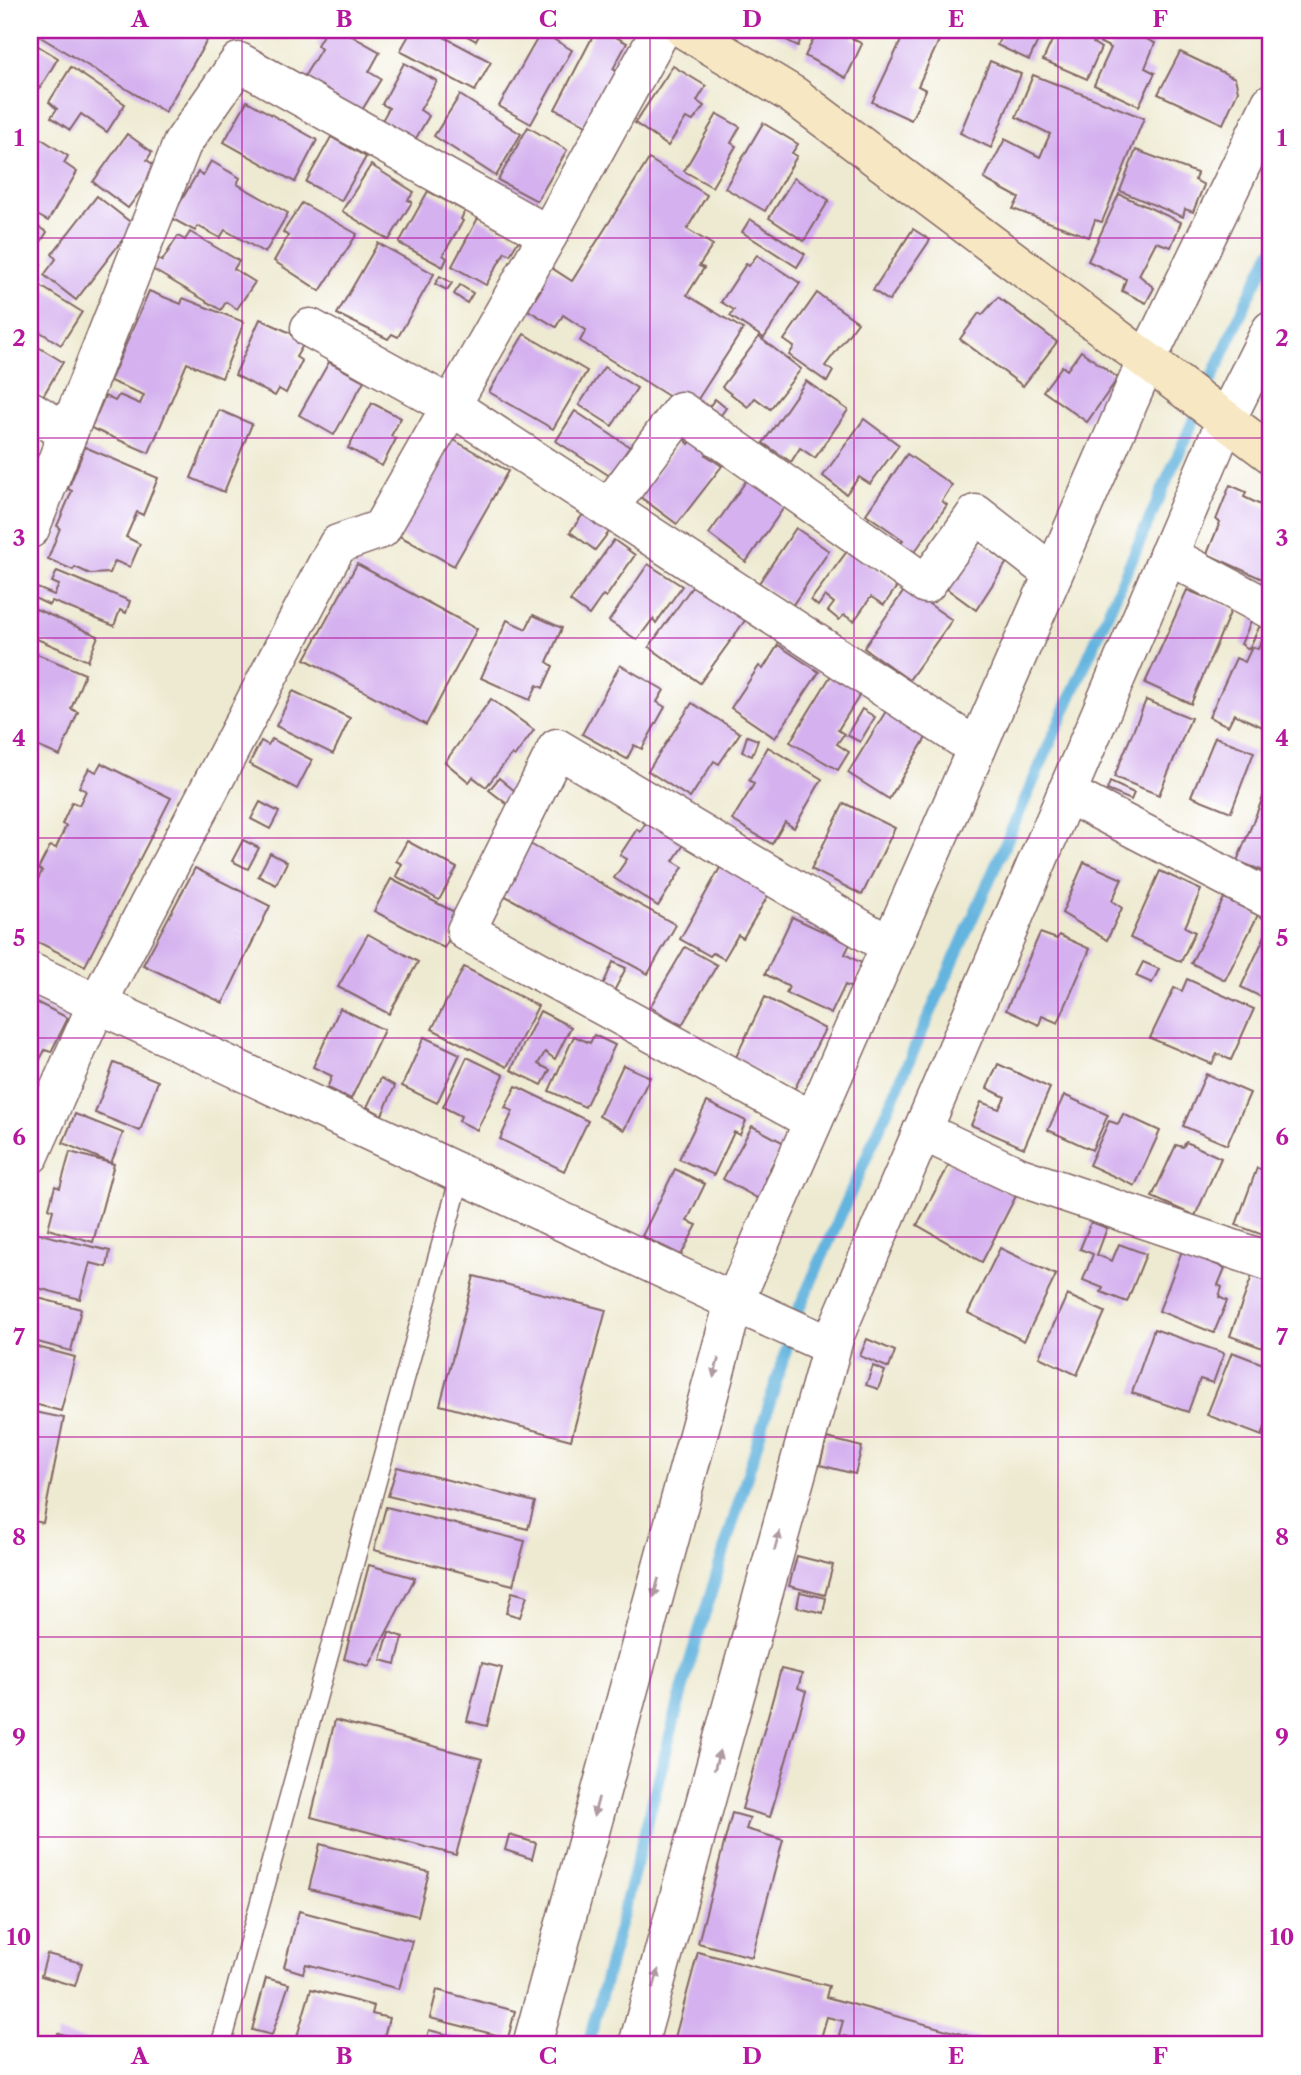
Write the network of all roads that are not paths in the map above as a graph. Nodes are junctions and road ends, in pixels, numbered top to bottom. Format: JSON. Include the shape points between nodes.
{"nodes":[{"id":1,"x":661,"y":30,"type":"edge"},
{"id":2,"x":685,"y":30,"type":"edge"},
{"id":3,"x":1271,"y":103,"type":"edge"},
{"id":4,"x":548,"y":235,"type":"junction"},
{"id":5,"x":310,"y":328,"type":"dead end"},
{"id":6,"x":1271,"y":330,"type":"edge"},
{"id":7,"x":1147,"y":360,"type":"junction"},
{"id":8,"x":451,"y":406,"type":"junction"},
{"id":9,"x":30,"y":410,"type":"edge"},
{"id":10,"x":1226,"y":420,"type":"junction"},
{"id":11,"x":68,"y":433,"type":"junction"},
{"id":12,"x":1271,"y":454,"type":"edge"},
{"id":13,"x":608,"y":509,"type":"junction"},
{"id":14,"x":30,"y":528,"type":"edge"},
{"id":15,"x":1168,"y":555,"type":"junction"},
{"id":16,"x":1053,"y":574,"type":"junction"},
{"id":17,"x":1271,"y":610,"type":"edge"},
{"id":18,"x":977,"y":748,"type":"junction"},
{"id":19,"x":1066,"y":793,"type":"junction"},
{"id":20,"x":1271,"y":900,"type":"edge"},
{"id":21,"x":890,"y":946,"type":"junction"},
{"id":22,"x":30,"y":972,"type":"edge"},
{"id":23,"x":97,"y":1004,"type":"junction"},
{"id":24,"x":813,"y":1121,"type":"junction"},
{"id":25,"x":922,"y":1131,"type":"junction"},
{"id":26,"x":30,"y":1155,"type":"edge"},
{"id":27,"x":461,"y":1174,"type":"junction"},
{"id":28,"x":1271,"y":1262,"type":"edge"},
{"id":29,"x":734,"y":1302,"type":"junction"},
{"id":30,"x":831,"y":1346,"type":"junction"},
{"id":31,"x":221,"y":2045,"type":"edge"},
{"id":32,"x":532,"y":2045,"type":"edge"},
{"id":33,"x":638,"y":2045,"type":"edge"}],
"edges":[{"from":1,"to":4,"type":"street"},
{"from":2,"to":7,"type":"street","via":[[793,95]]},
{"from":3,"to":7,"type":"street"},
{"from":4,"to":8,"type":"street"},
{"from":4,"to":11,"type":"street","via":[[239,62],[182,144]]},
{"from":5,"to":8,"type":"street"},
{"from":6,"to":10,"type":"street"},
{"from":7,"to":10,"type":"street"},
{"from":7,"to":16,"type":"street"},
{"from":8,"to":13,"type":"street"},
{"from":8,"to":23,"type":"street","via":[[381,528],[338,544]]},
{"from":9,"to":11,"type":"street"},
{"from":10,"to":12,"type":"street"},
{"from":10,"to":15,"type":"street"},
{"from":11,"to":14,"type":"street"},
{"from":13,"to":16,"type":"street","via":[[681,411],[926,584],[975,514]]},
{"from":13,"to":18,"type":"street"},
{"from":15,"to":17,"type":"street"},
{"from":15,"to":19,"type":"street"},
{"from":16,"to":18,"type":"street"},
{"from":18,"to":21,"type":"street"},
{"from":19,"to":20,"type":"street"},
{"from":19,"to":25,"type":"street"},
{"from":21,"to":24,"type":"street"},
{"from":21,"to":24,"type":"street","via":[[557,748],[466,931]]},
{"from":22,"to":23,"type":"street"},
{"from":23,"to":26,"type":"street"},
{"from":23,"to":27,"type":"street"},
{"from":24,"to":29,"type":"street"},
{"from":25,"to":28,"type":"street","via":[[1020,1177]]},
{"from":25,"to":30,"type":"street"},
{"from":27,"to":29,"type":"street"},
{"from":27,"to":31,"type":"lane"},
{"from":29,"to":30,"type":"street"},
{"from":29,"to":32,"type":"street","one_way":true},
{"from":33,"to":30,"type":"street","one_way":true}]}
